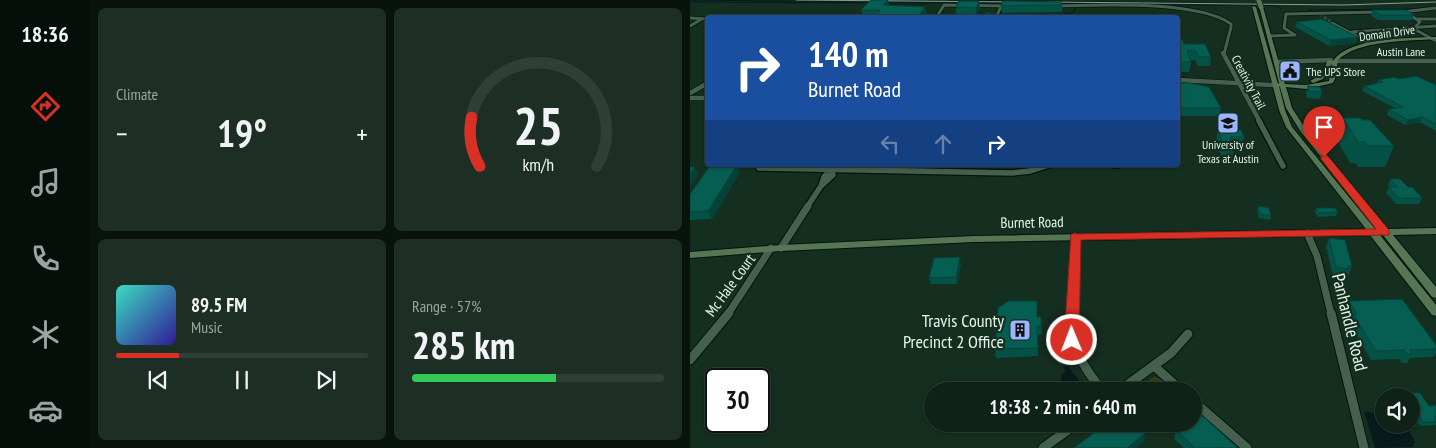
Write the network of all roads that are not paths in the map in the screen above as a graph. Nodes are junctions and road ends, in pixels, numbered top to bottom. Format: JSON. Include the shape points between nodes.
{"nodes":[{"id":1,"x":1256,"y":2,"type":"edge"},
{"id":2,"x":1000,"y":6,"type":"junction"},
{"id":3,"x":1010,"y":6,"type":"edge"},
{"id":4,"x":1050,"y":6,"type":"edge"},
{"id":5,"x":1436,"y":8,"type":"edge"},
{"id":6,"x":1387,"y":12,"type":"edge"},
{"id":7,"x":1396,"y":12,"type":"edge"},
{"id":8,"x":1405,"y":12,"type":"junction"},
{"id":9,"x":938,"y":15,"type":"edge"},
{"id":10,"x":997,"y":15,"type":"edge"},
{"id":11,"x":690,"y":18,"type":"edge"},
{"id":12,"x":705,"y":18,"type":"edge"},
{"id":13,"x":705,"y":18,"type":"edge"},
{"id":14,"x":1416,"y":19,"type":"junction"},
{"id":15,"x":1436,"y":19,"type":"edge"},
{"id":16,"x":1332,"y":23,"type":"tunnel mouth"},
{"id":17,"x":690,"y":26,"type":"edge"},
{"id":18,"x":1436,"y":26,"type":"edge"},
{"id":19,"x":1415,"y":27,"type":"junction"},
{"id":20,"x":1352,"y":32,"type":"edge"},
{"id":21,"x":1269,"y":36,"type":"junction"},
{"id":22,"x":1434,"y":38,"type":"edge"},
{"id":23,"x":1370,"y":43,"type":"junction"},
{"id":24,"x":1351,"y":50,"type":"junction"},
{"id":25,"x":1339,"y":54,"type":"junction"},
{"id":26,"x":1275,"y":55,"type":"junction"},
{"id":27,"x":1302,"y":60,"type":"junction"},
{"id":28,"x":1436,"y":61,"type":"edge"},
{"id":29,"x":1278,"y":62,"type":"junction"},
{"id":30,"x":1332,"y":62,"type":"junction"},
{"id":31,"x":1180,"y":80,"type":"edge"},
{"id":32,"x":1319,"y":80,"type":"junction"},
{"id":33,"x":1237,"y":81,"type":"junction"},
{"id":34,"x":1274,"y":83,"type":"junction"},
{"id":35,"x":1328,"y":83,"type":"junction"},
{"id":36,"x":1283,"y":84,"type":"junction"},
{"id":37,"x":705,"y":85,"type":"edge"},
{"id":38,"x":690,"y":93,"type":"edge"},
{"id":39,"x":690,"y":98,"type":"edge"},
{"id":40,"x":705,"y":98,"type":"edge"},
{"id":41,"x":1283,"y":166,"type":"dead end"},
{"id":42,"x":834,"y":167,"type":"edge"},
{"id":43,"x":993,"y":167,"type":"edge"},
{"id":44,"x":1042,"y":167,"type":"edge"},
{"id":45,"x":759,"y":168,"type":"dead end"},
{"id":46,"x":982,"y":172,"type":"junction"},
{"id":47,"x":1385,"y":232,"type":"junction"},
{"id":48,"x":1436,"y":232,"type":"edge"},
{"id":49,"x":1308,"y":233,"type":"junction"},
{"id":50,"x":1373,"y":233,"type":"junction"},
{"id":51,"x":1075,"y":236,"type":"junction"},
{"id":52,"x":776,"y":248,"type":"junction"},
{"id":53,"x":690,"y":255,"type":"edge"},
{"id":54,"x":1436,"y":294,"type":"edge"},
{"id":55,"x":1436,"y":312,"type":"edge"},
{"id":56,"x":1188,"y":334,"type":"dead end"},
{"id":57,"x":690,"y":360,"type":"edge"},
{"id":58,"x":1154,"y":366,"type":"junction"},
{"id":59,"x":1095,"y":382,"type":"edge"},
{"id":60,"x":1132,"y":382,"type":"edge"},
{"id":61,"x":1172,"y":382,"type":"edge"},
{"id":62,"x":1202,"y":409,"type":"edge"},
{"id":63,"x":1065,"y":432,"type":"edge"},
{"id":64,"x":1043,"y":448,"type":"edge"},
{"id":65,"x":1247,"y":448,"type":"edge"},
{"id":66,"x":1364,"y":448,"type":"edge"}],
"edges":[{"from":1,"to":21,"type":"main road","bridge":true,"via":[[1261,7]]},
{"from":1,"to":34,"type":"main road"},
{"from":2,"to":3,"type":"street"},
{"from":2,"to":9,"type":"street","via":[[944,5]]},
{"from":2,"to":10,"type":"street"},
{"from":4,"to":33,"type":"street","name":"Creativity Trail","via":[[1180,7],[1222,16],[1232,27],[1222,53]]},
{"from":5,"to":8,"type":"street"},
{"from":6,"to":21,"type":"street","via":[[1285,15],[1284,28],[1295,35]]},
{"from":7,"to":8,"type":"street"},
{"from":8,"to":14,"type":"street"},
{"from":11,"to":12,"type":"street"},
{"from":13,"to":17,"type":"street"},
{"from":14,"to":15,"type":"street"},
{"from":14,"to":19,"type":"street","via":[[1420,22]]},
{"from":16,"to":23,"type":"street"},
{"from":18,"to":19,"type":"street"},
{"from":19,"to":20,"type":"street"},
{"from":19,"to":22,"type":"street"},
{"from":21,"to":26,"type":"main road"},
{"from":22,"to":23,"type":"main road","name":"Domain Drive"},
{"from":22,"to":24,"type":"main road","name":"Domain Drive"},
{"from":23,"to":24,"type":"main road"},
{"from":23,"to":25,"type":"main road","name":"Domain Drive","via":[[1354,46]]},
{"from":24,"to":25,"type":"main road","name":"Domain Drive"},
{"from":25,"to":30,"type":"main road","name":"Domain Drive"},
{"from":26,"to":27,"type":"street"},
{"from":26,"to":29,"type":"main road"},
{"from":27,"to":29,"type":"street"},
{"from":27,"to":30,"type":"street","name":"Austin Lane"},
{"from":28,"to":30,"type":"street","name":"Austin Lane"},
{"from":29,"to":36,"type":"main road"},
{"from":30,"to":32,"type":"main road","name":"Domain Drive","via":[[1326,75]]},
{"from":30,"to":35,"type":"main road","via":[[1333,78]]},
{"from":31,"to":33,"type":"street"},
{"from":32,"to":35,"type":"main road"},
{"from":32,"to":36,"type":"main road"},
{"from":33,"to":34,"type":"street"},
{"from":33,"to":41,"type":"street","name":"Creativity Trail"},
{"from":34,"to":36,"type":"main road"},
{"from":34,"to":50,"type":"main road","via":[[1289,127]]},
{"from":35,"to":36,"type":"main road","via":[[1306,87]]},
{"from":36,"to":47,"type":"main road","via":[[1289,108],[1304,132]]},
{"from":37,"to":38,"type":"street"},
{"from":39,"to":40,"type":"street"},
{"from":42,"to":45,"type":"street"},
{"from":42,"to":46,"type":"street"},
{"from":42,"to":52,"type":"street","name":"Mc Hale Court","via":[[833,175]]},
{"from":43,"to":46,"type":"street"},
{"from":44,"to":46,"type":"street","via":[[1012,173]]},
{"from":47,"to":48,"type":"main road","name":"Burnet Road"},
{"from":47,"to":50,"type":"main road","name":"Burnet Road"},
{"from":47,"to":54,"type":"main road"},
{"from":49,"to":50,"type":"main road","name":"Burnet Road"},
{"from":49,"to":51,"type":"main road","name":"Burnet Road"},
{"from":49,"to":66,"type":"street","name":"Panhandle Road","via":[[1317,256]]},
{"from":50,"to":55,"type":"main road"},
{"from":51,"to":52,"type":"main road","name":"Burnet Road"},
{"from":51,"to":59,"type":"street","via":[[1072,340],[1074,350]]},
{"from":52,"to":53,"type":"main road","name":"Burnet Road"},
{"from":52,"to":57,"type":"street","name":"Mc Hale Court"},
{"from":56,"to":58,"type":"street","via":[[1171,354]]},
{"from":58,"to":60,"type":"street"},
{"from":58,"to":61,"type":"street"},
{"from":62,"to":65,"type":"street"},
{"from":63,"to":64,"type":"street"}]}
